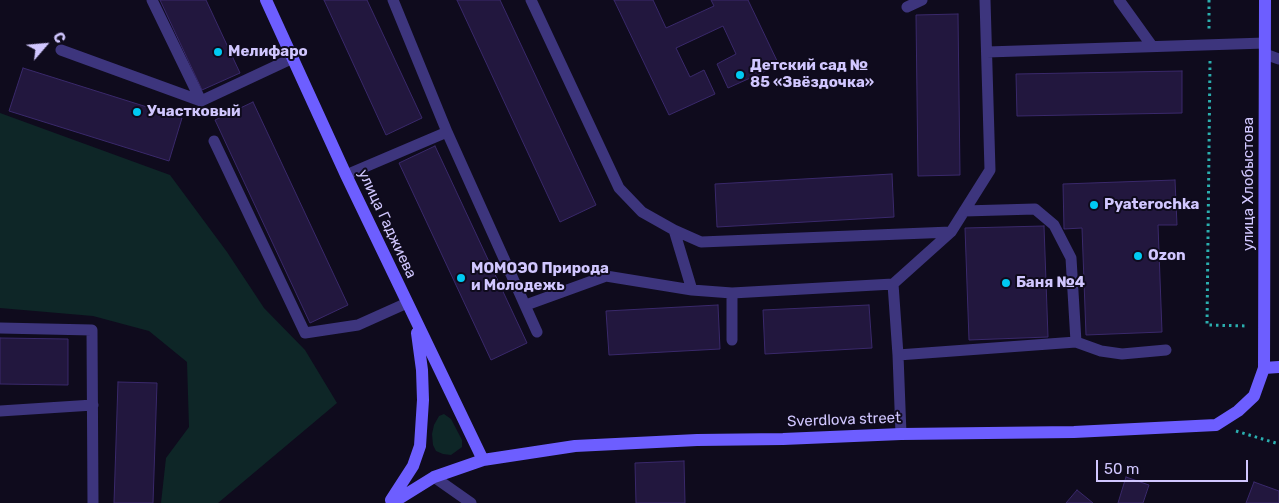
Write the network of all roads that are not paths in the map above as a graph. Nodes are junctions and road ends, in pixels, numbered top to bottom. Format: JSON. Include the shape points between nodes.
{"nodes":[{"id":1,"x":152,"y":0,"type":"edge"},
{"id":2,"x":266,"y":0,"type":"edge"},
{"id":3,"x":393,"y":0,"type":"edge"},
{"id":4,"x":531,"y":0,"type":"edge"},
{"id":5,"x":922,"y":0,"type":"edge"},
{"id":6,"x":985,"y":0,"type":"edge"},
{"id":7,"x":1119,"y":0,"type":"edge"},
{"id":8,"x":1265,"y":0,"type":"edge"},
{"id":9,"x":908,"y":7,"type":"dead end"},
{"id":10,"x":1152,"y":46,"type":"junction"},
{"id":11,"x":1265,"y":48,"type":"junction"},
{"id":12,"x":61,"y":50,"type":"dead end"},
{"id":13,"x":987,"y":52,"type":"junction"},
{"id":14,"x":293,"y":58,"type":"junction"},
{"id":15,"x":1279,"y":59,"type":"edge"},
{"id":16,"x":200,"y":101,"type":"junction"},
{"id":17,"x":447,"y":132,"type":"junction"},
{"id":18,"x":214,"y":141,"type":"dead end"},
{"id":19,"x":346,"y":175,"type":"junction"},
{"id":20,"x":964,"y":211,"type":"junction"},
{"id":21,"x":674,"y":230,"type":"junction"},
{"id":22,"x":951,"y":232,"type":"junction"},
{"id":23,"x":893,"y":284,"type":"junction"},
{"id":24,"x":692,"y":290,"type":"junction"},
{"id":25,"x":732,"y":293,"type":"junction"},
{"id":26,"x":407,"y":303,"type":"junction"},
{"id":27,"x":526,"y":304,"type":"junction"},
{"id":28,"x":415,"y":318,"type":"junction"},
{"id":29,"x":0,"y":328,"type":"edge"},
{"id":30,"x":537,"y":332,"type":"dead end"},
{"id":31,"x":732,"y":340,"type":"dead end"},
{"id":32,"x":1076,"y":342,"type":"junction"},
{"id":33,"x":1166,"y":350,"type":"dead end"},
{"id":34,"x":898,"y":355,"type":"junction"},
{"id":35,"x":1279,"y":367,"type":"edge"},
{"id":36,"x":1264,"y":368,"type":"junction"},
{"id":37,"x":93,"y":405,"type":"junction"},
{"id":38,"x":0,"y":411,"type":"edge"},
{"id":39,"x":901,"y":434,"type":"junction"},
{"id":40,"x":483,"y":460,"type":"junction"},
{"id":41,"x":434,"y":477,"type":"junction"},
{"id":42,"x":93,"y":503,"type":"edge"},
{"id":43,"x":390,"y":503,"type":"edge"},
{"id":44,"x":471,"y":503,"type":"edge"}],
"edges":[{"from":1,"to":16,"type":"lane"},
{"from":2,"to":14,"type":"street","name":"улица Гаджиева"},
{"from":3,"to":17,"type":"lane"},
{"from":4,"to":21,"type":"lane","via":[[619,188],[642,212]]},
{"from":5,"to":9,"type":"lane"},
{"from":6,"to":13,"type":"lane"},
{"from":7,"to":10,"type":"lane"},
{"from":8,"to":11,"type":"street","name":"улица Хлобыстова"},
{"from":10,"to":11,"type":"lane","via":[[1210,44]]},
{"from":10,"to":13,"type":"lane"},
{"from":11,"to":15,"type":"lane"},
{"from":11,"to":36,"type":"street","name":"улица Хлобыстова"},
{"from":12,"to":16,"type":"lane"},
{"from":13,"to":20,"type":"lane","via":[[990,170]]},
{"from":14,"to":16,"type":"lane"},
{"from":14,"to":19,"type":"street","name":"улица Гаджиева"},
{"from":17,"to":19,"type":"lane"},
{"from":17,"to":27,"type":"lane"},
{"from":18,"to":26,"type":"lane","via":[[305,333],[358,325]]},
{"from":19,"to":26,"type":"street","name":"улица Гаджиева"},
{"from":20,"to":22,"type":"lane"},
{"from":20,"to":32,"type":"lane","via":[[1035,209],[1054,225],[1072,258]]},
{"from":21,"to":22,"type":"lane","via":[[700,242]]},
{"from":21,"to":24,"type":"lane"},
{"from":22,"to":23,"type":"lane"},
{"from":23,"to":25,"type":"lane"},
{"from":23,"to":34,"type":"lane"},
{"from":24,"to":25,"type":"lane"},
{"from":24,"to":27,"type":"lane","via":[[606,276]]},
{"from":25,"to":31,"type":"lane"},
{"from":26,"to":28,"type":"street","name":"улица Гаджиева"},
{"from":27,"to":30,"type":"lane"},
{"from":28,"to":40,"type":"street","name":"улица Гаджиева"},
{"from":28,"to":43,"type":"street","via":[[422,370],[420,446],[413,466]]},
{"from":29,"to":37,"type":"lane","via":[[92,330]]},
{"from":32,"to":33,"type":"lane","via":[[1122,354]]},
{"from":32,"to":34,"type":"lane"},
{"from":34,"to":39,"type":"lane"},
{"from":35,"to":36,"type":"street"},
{"from":36,"to":39,"type":"street","name":"Sverdlova street","via":[[1254,396],[1216,425],[1074,432]]},
{"from":37,"to":38,"type":"lane"},
{"from":37,"to":42,"type":"lane"},
{"from":39,"to":40,"type":"street","name":"Sverdlova street","via":[[575,446]]},
{"from":40,"to":41,"type":"street","name":"Sverdlova street"},
{"from":41,"to":43,"type":"street","name":"Sverdlova street"},
{"from":41,"to":44,"type":"lane"}]}
